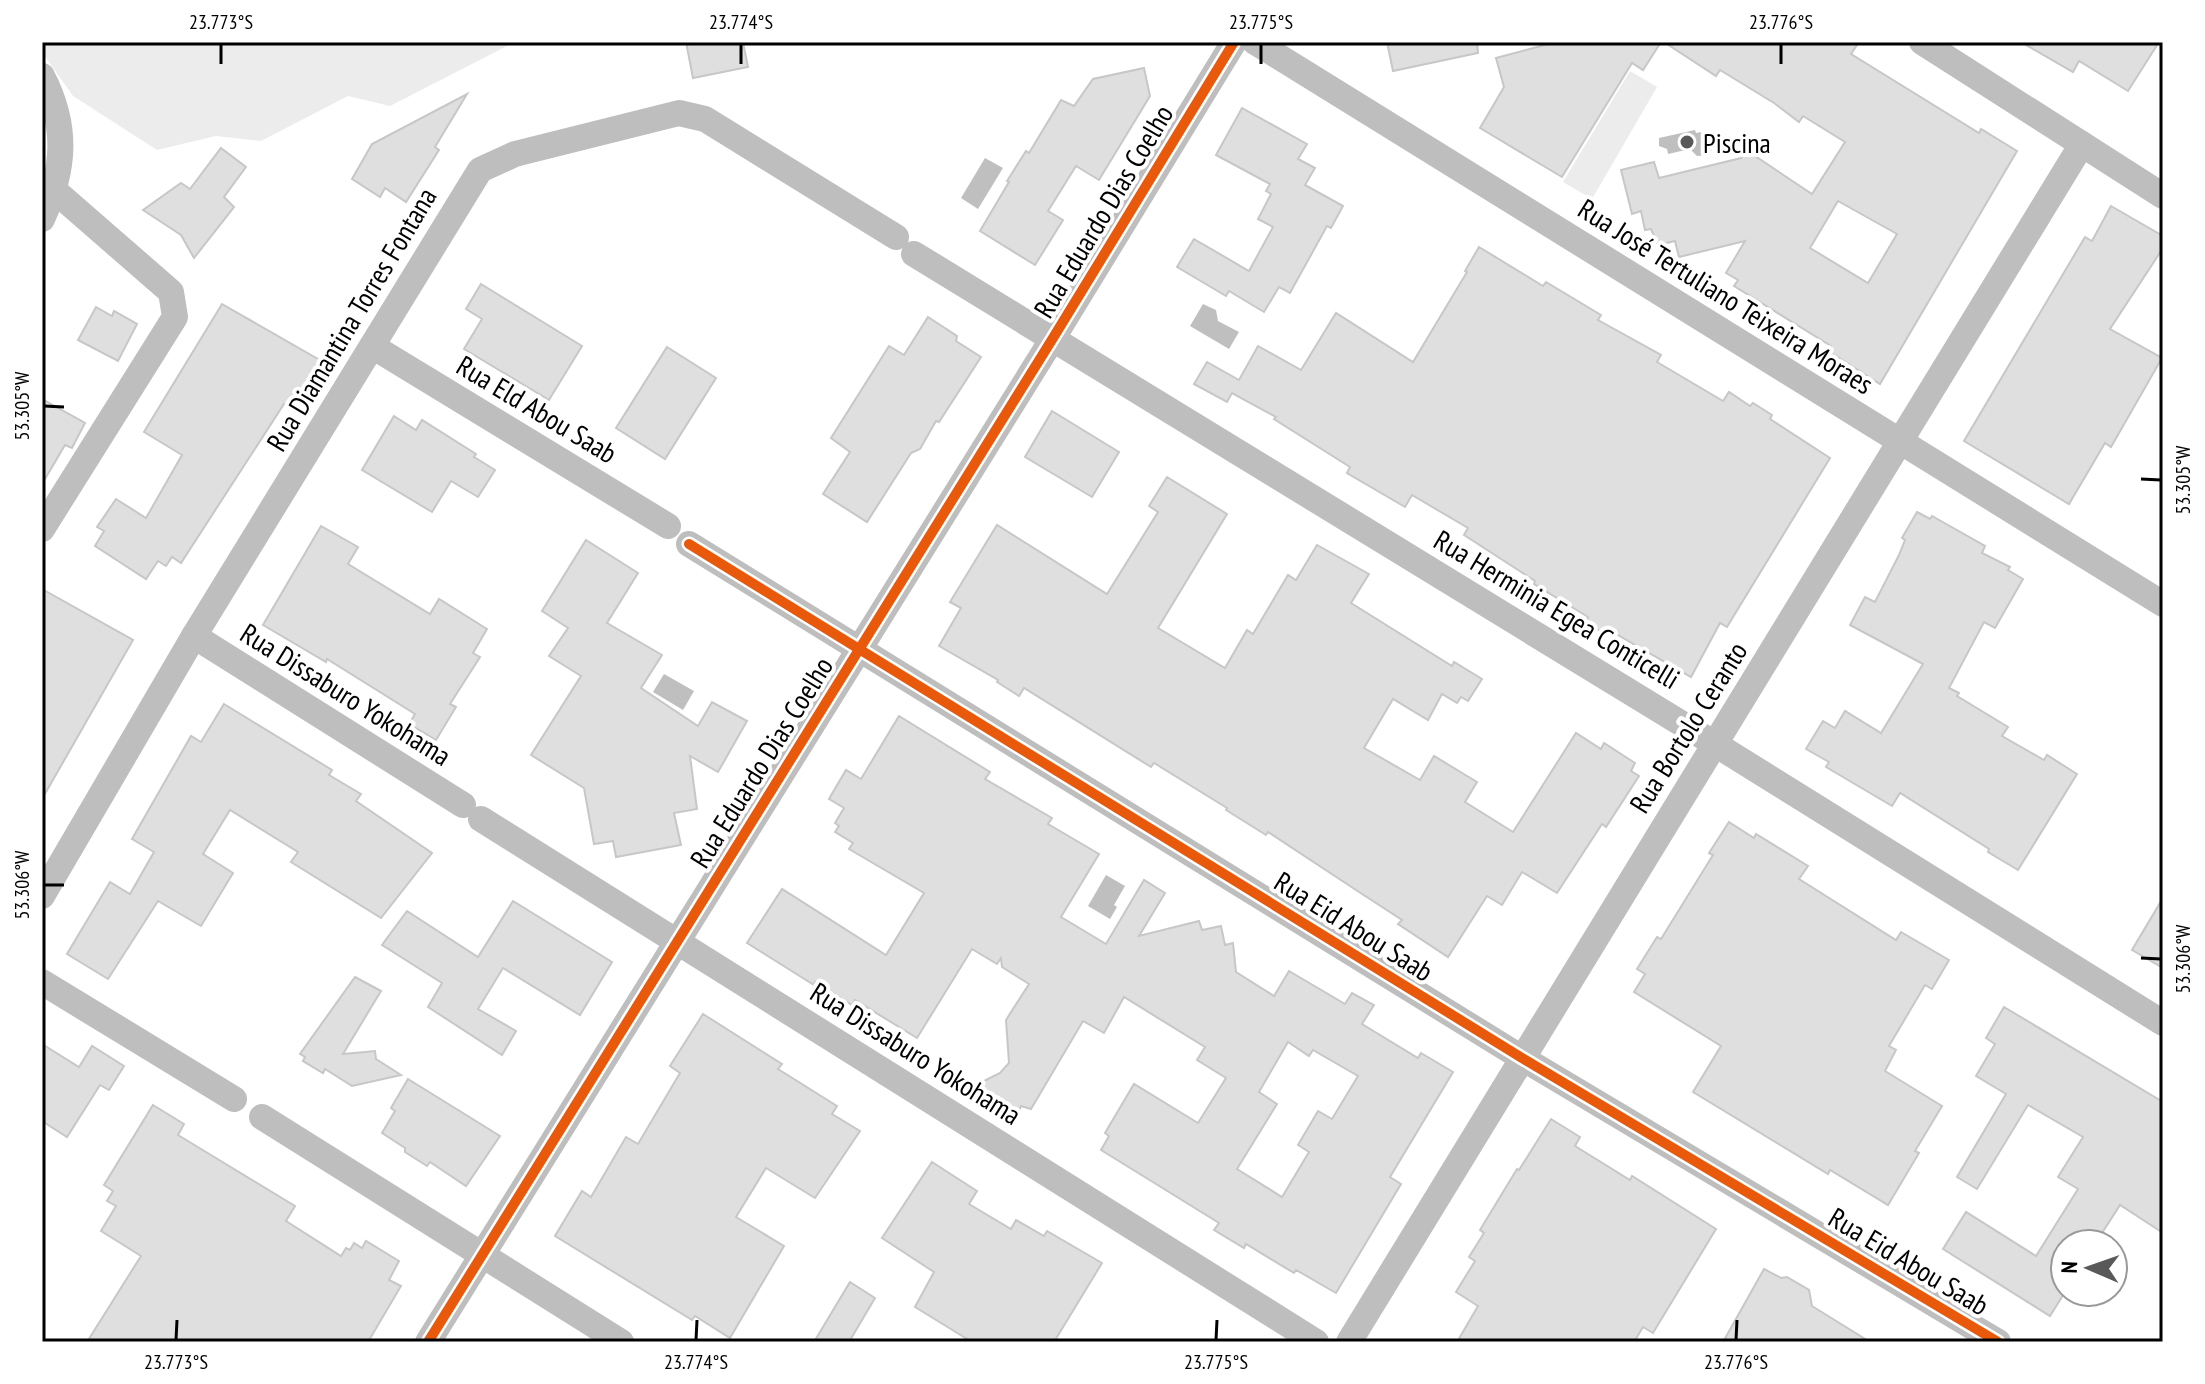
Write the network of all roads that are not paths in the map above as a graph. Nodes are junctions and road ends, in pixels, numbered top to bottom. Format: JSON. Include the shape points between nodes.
{"nodes":[{"id":1,"x":1234,"y":42,"type":"edge"},
{"id":2,"x":1255,"y":42,"type":"edge"},
{"id":3,"x":1922,"y":42,"type":"edge"},
{"id":4,"x":42,"y":76,"type":"edge"},
{"id":5,"x":2082,"y":144,"type":"junction"},
{"id":6,"x":55,"y":191,"type":"junction"},
{"id":7,"x":2163,"y":196,"type":"edge"},
{"id":8,"x":42,"y":219,"type":"edge"},
{"id":9,"x":905,"y":245,"type":"joint"},
{"id":10,"x":1053,"y":338,"type":"junction"},
{"id":11,"x":372,"y":346,"type":"junction"},
{"id":12,"x":1901,"y":441,"type":"junction"},
{"id":13,"x":668,"y":526,"type":"dead end"},
{"id":14,"x":42,"y":529,"type":"edge"},
{"id":15,"x":689,"y":544,"type":"dead end"},
{"id":16,"x":2163,"y":604,"type":"edge"},
{"id":17,"x":194,"y":636,"type":"junction"},
{"id":18,"x":859,"y":650,"type":"junction"},
{"id":19,"x":1715,"y":744,"type":"junction"},
{"id":20,"x":42,"y":896,"type":"edge"},
{"id":21,"x":677,"y":942,"type":"junction"},
{"id":22,"x":42,"y":982,"type":"edge"},
{"id":23,"x":2163,"y":1023,"type":"edge"},
{"id":24,"x":1522,"y":1058,"type":"junction"},
{"id":25,"x":234,"y":1099,"type":"dead end"},
{"id":26,"x":262,"y":1117,"type":"dead end"},
{"id":27,"x":482,"y":1255,"type":"junction"},
{"id":28,"x":428,"y":1342,"type":"edge"},
{"id":29,"x":621,"y":1342,"type":"edge"},
{"id":30,"x":1316,"y":1342,"type":"edge"},
{"id":31,"x":1349,"y":1342,"type":"edge"},
{"id":32,"x":1998,"y":1342,"type":"edge"}],
"edges":[{"from":1,"to":10,"type":"street","name":"Rua Eduardo Dias Coelho"},
{"from":2,"to":12,"type":"street","name":"Rua José Tertuliano Teixeira Moraes"},
{"from":3,"to":5,"type":"street"},
{"from":4,"to":6,"type":"street","via":[[58,115],[61,156]]},
{"from":5,"to":7,"type":"street"},
{"from":5,"to":12,"type":"street","name":"Rua Bortolo Ceranto"},
{"from":6,"to":8,"type":"street"},
{"from":6,"to":14,"type":"street","via":[[171,292],[175,317]]},
{"from":9,"to":10,"type":"street","name":"Rua Herminia Egea Conticelli"},
{"from":9,"to":11,"type":"street","name":"Rua Diamantina Torres Fontana","via":[[705,119],[679,113],[515,154],[480,170]]},
{"from":10,"to":18,"type":"street","name":"Rua Eduardo Dias Coelho"},
{"from":10,"to":19,"type":"street","name":"Rua Herminia Egea Conticelli"},
{"from":11,"to":13,"type":"street","name":"Rua Eld Abou Saab"},
{"from":11,"to":17,"type":"street","name":"Rua Diamantina Torres Fontana"},
{"from":12,"to":16,"type":"street","name":"Rua José Tertuliano Teixeira Moraes"},
{"from":12,"to":19,"type":"street","name":"Rua Bortolo Ceranto"},
{"from":15,"to":18,"type":"street","name":"Rua Eid Abou Saab"},
{"from":17,"to":20,"type":"street","name":"Rua Diamantina Torres Fontana"},
{"from":17,"to":21,"type":"street","name":"Rua Dissaburo Yokohama"},
{"from":18,"to":21,"type":"street","name":"Rua Eduardo Dias Coelho"},
{"from":18,"to":24,"type":"street","name":"Rua Eid Abou Saab"},
{"from":19,"to":23,"type":"street","name":"Rua Herminia Egea Conticelli"},
{"from":19,"to":24,"type":"street","name":"Rua Bortolo Ceranto"},
{"from":21,"to":27,"type":"street","name":"Rua Eduardo Dias Coelho"},
{"from":21,"to":30,"type":"street","name":"Rua Dissaburo Yokohama"},
{"from":22,"to":25,"type":"street"},
{"from":24,"to":31,"type":"street","name":"Rua Bortolo Ceranto"},
{"from":24,"to":32,"type":"street","name":"Rua Eid Abou Saab"},
{"from":26,"to":27,"type":"street"},
{"from":27,"to":28,"type":"street","name":"Rua Eduardo Dias Coelho"},
{"from":27,"to":29,"type":"street"}]}
